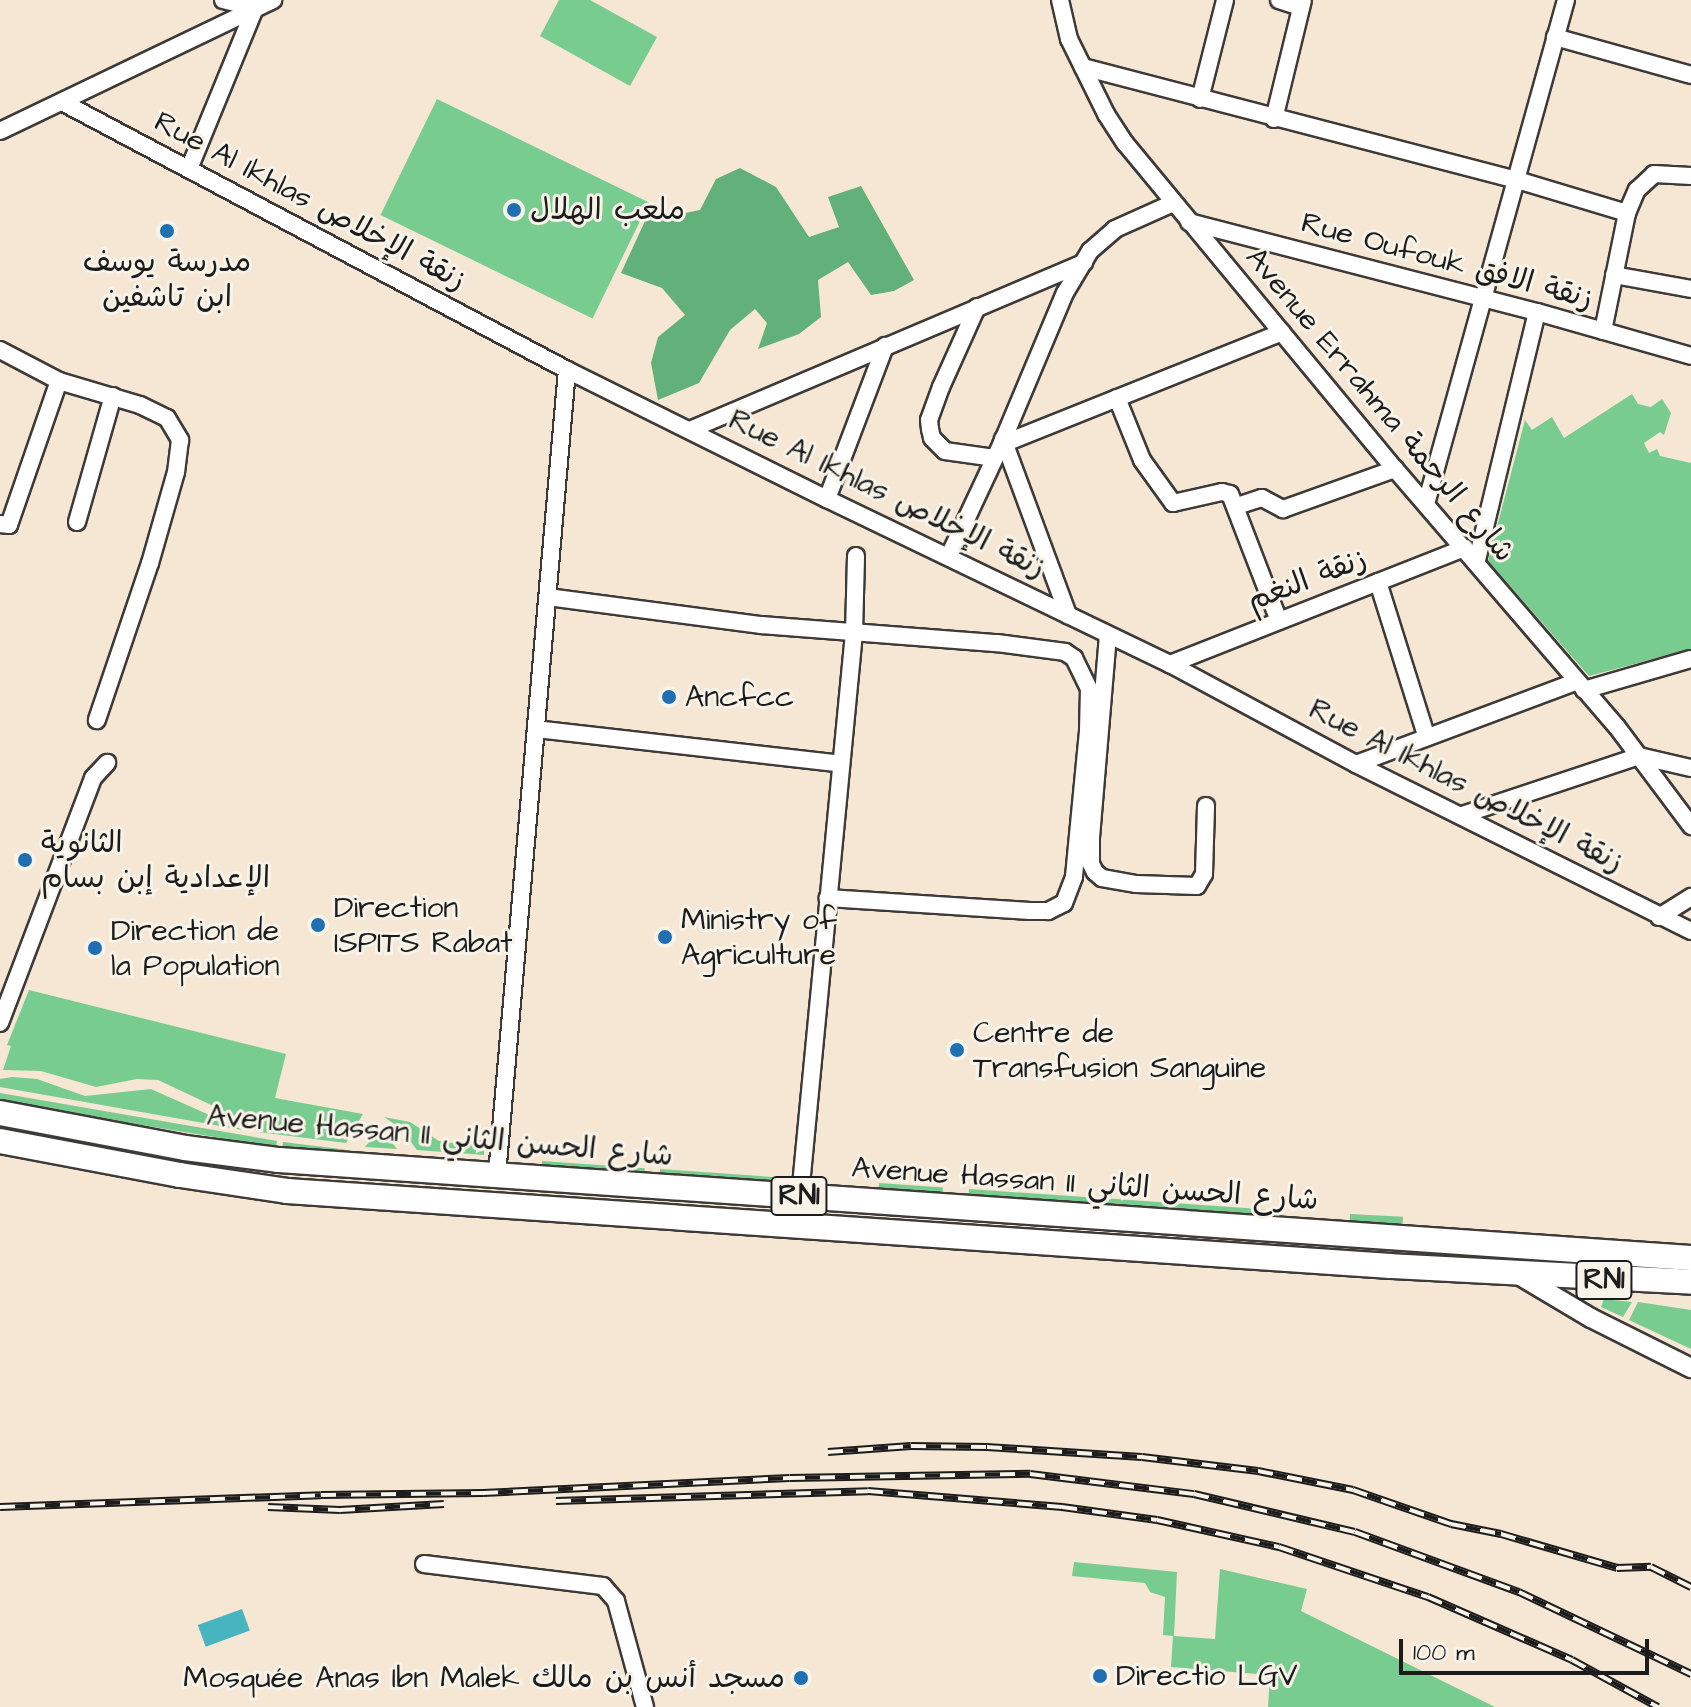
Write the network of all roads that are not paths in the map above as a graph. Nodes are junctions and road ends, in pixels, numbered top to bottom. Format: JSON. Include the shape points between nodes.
{"nodes":[{"id":1,"x":223,"y":0,"type":"edge"},
{"id":2,"x":273,"y":0,"type":"edge"},
{"id":3,"x":1060,"y":0,"type":"edge"},
{"id":4,"x":1225,"y":0,"type":"edge"},
{"id":5,"x":1279,"y":0,"type":"edge"},
{"id":6,"x":1566,"y":0,"type":"edge"},
{"id":7,"x":1302,"y":3,"type":"edge"},
{"id":8,"x":255,"y":8,"type":"junction"},
{"id":9,"x":1555,"y":37,"type":"junction"},
{"id":10,"x":1083,"y":67,"type":"junction"},
{"id":11,"x":1691,"y":75,"type":"edge"},
{"id":12,"x":1200,"y":99,"type":"junction"},
{"id":13,"x":62,"y":102,"type":"junction"},
{"id":14,"x":1274,"y":119,"type":"junction"},
{"id":15,"x":0,"y":131,"type":"edge"},
{"id":16,"x":189,"y":169,"type":"junction"},
{"id":17,"x":1691,"y":176,"type":"edge"},
{"id":18,"x":1517,"y":180,"type":"junction"},
{"id":19,"x":1173,"y":203,"type":"junction"},
{"id":20,"x":1627,"y":213,"type":"junction"},
{"id":21,"x":1189,"y":222,"type":"junction"},
{"id":22,"x":1084,"y":263,"type":"junction"},
{"id":23,"x":1614,"y":275,"type":"junction"},
{"id":24,"x":1691,"y":289,"type":"edge"},
{"id":25,"x":1480,"y":299,"type":"junction"},
{"id":26,"x":977,"y":307,"type":"junction"},
{"id":27,"x":1537,"y":312,"type":"junction"},
{"id":28,"x":1603,"y":331,"type":"junction"},
{"id":29,"x":1282,"y":332,"type":"junction"},
{"id":30,"x":885,"y":346,"type":"junction"},
{"id":31,"x":0,"y":350,"type":"edge"},
{"id":32,"x":1691,"y":356,"type":"edge"},
{"id":33,"x":567,"y":370,"type":"junction"},
{"id":34,"x":59,"y":381,"type":"junction"},
{"id":35,"x":113,"y":396,"type":"junction"},
{"id":36,"x":1117,"y":398,"type":"junction"},
{"id":37,"x":692,"y":429,"type":"junction"},
{"id":38,"x":1004,"y":441,"type":"junction"},
{"id":39,"x":995,"y":458,"type":"junction"},
{"id":40,"x":1395,"y":469,"type":"junction"},
{"id":41,"x":827,"y":499,"type":"junction"},
{"id":42,"x":1426,"y":504,"type":"junction"},
{"id":43,"x":1237,"y":506,"type":"junction"},
{"id":44,"x":77,"y":522,"type":"dead end"},
{"id":45,"x":0,"y":524,"type":"edge"},
{"id":46,"x":1471,"y":554,"type":"junction"},
{"id":47,"x":856,"y":556,"type":"dead end"},
{"id":48,"x":949,"y":556,"type":"junction"},
{"id":49,"x":1378,"y":582,"type":"junction"},
{"id":50,"x":548,"y":597,"type":"junction"},
{"id":51,"x":1068,"y":615,"type":"junction"},
{"id":52,"x":1279,"y":621,"type":"junction"},
{"id":53,"x":854,"y":633,"type":"junction"},
{"id":54,"x":1108,"y":635,"type":"junction"},
{"id":55,"x":1691,"y":659,"type":"edge"},
{"id":56,"x":1170,"y":664,"type":"junction"},
{"id":57,"x":1579,"y":686,"type":"junction"},
{"id":58,"x":97,"y":720,"type":"dead end"},
{"id":59,"x":536,"y":729,"type":"junction"},
{"id":60,"x":1426,"y":735,"type":"junction"},
{"id":61,"x":1639,"y":756,"type":"junction"},
{"id":62,"x":107,"y":763,"type":"dead end"},
{"id":63,"x":841,"y":764,"type":"junction"},
{"id":64,"x":1356,"y":764,"type":"junction"},
{"id":65,"x":1691,"y":768,"type":"edge"},
{"id":66,"x":1206,"y":806,"type":"dead end"},
{"id":67,"x":1462,"y":815,"type":"junction"},
{"id":68,"x":1691,"y":826,"type":"edge"},
{"id":69,"x":1691,"y":897,"type":"edge"},
{"id":70,"x":827,"y":898,"type":"junction"},
{"id":71,"x":1659,"y":917,"type":"junction"},
{"id":72,"x":1691,"y":931,"type":"edge"},
{"id":73,"x":0,"y":1023,"type":"edge"},
{"id":74,"x":0,"y":1113,"type":"edge"},
{"id":75,"x":0,"y":1141,"type":"edge"},
{"id":76,"x":497,"y":1175,"type":"junction"},
{"id":77,"x":800,"y":1196,"type":"junction"},
{"id":78,"x":1691,"y":1258,"type":"edge"},
{"id":79,"x":1517,"y":1274,"type":"junction"},
{"id":80,"x":1691,"y":1282,"type":"edge"},
{"id":81,"x":1691,"y":1368,"type":"edge"},
{"id":82,"x":424,"y":1564,"type":"dead end"},
{"id":83,"x":645,"y":1707,"type":"edge"}],
"edges":[{"from":1,"to":8,"type":"street"},
{"from":2,"to":8,"type":"street"},
{"from":3,"to":10,"type":"street","name":"Avenue Errahma شارع الرحمة","via":[[1069,39]]},
{"from":4,"to":12,"type":"street"},
{"from":5,"to":7,"type":"street"},
{"from":6,"to":9,"type":"street"},
{"from":7,"to":14,"type":"street"},
{"from":8,"to":13,"type":"street"},
{"from":8,"to":16,"type":"street"},
{"from":9,"to":11,"type":"street"},
{"from":9,"to":18,"type":"street"},
{"from":10,"to":12,"type":"street"},
{"from":10,"to":19,"type":"street","name":"Avenue Errahma شارع الرحمة","via":[[1125,143]]},
{"from":12,"to":14,"type":"street"},
{"from":13,"to":15,"type":"street"},
{"from":13,"to":16,"type":"street","name":"Rue Al Ikhlas زنقة الإخلاص"},
{"from":14,"to":18,"type":"street"},
{"from":16,"to":33,"type":"street","name":"Rue Al Ikhlas زنقة الإخلاص"},
{"from":17,"to":20,"type":"street","via":[[1654,174],[1637,190]]},
{"from":18,"to":20,"type":"street"},
{"from":18,"to":25,"type":"street"},
{"from":19,"to":21,"type":"street","name":"Avenue Errahma شارع الرحمة"},
{"from":19,"to":22,"type":"street","via":[[1115,229]]},
{"from":20,"to":23,"type":"street"},
{"from":21,"to":25,"type":"street","name":"Rue Oufouk زنقة الافق"},
{"from":21,"to":29,"type":"street","name":"Avenue Errahma شارع الرحمة"},
{"from":22,"to":26,"type":"street"},
{"from":22,"to":38,"type":"street","via":[[1065,293]]},
{"from":23,"to":24,"type":"street"},
{"from":23,"to":28,"type":"street"},
{"from":25,"to":27,"type":"street","name":"Rue Oufouk زنقة الافق"},
{"from":25,"to":42,"type":"street"},
{"from":26,"to":30,"type":"street"},
{"from":26,"to":39,"type":"street","via":[[929,420],[932,438],[945,451]]},
{"from":27,"to":28,"type":"street","name":"Rue Oufouk زنقة الافق"},
{"from":27,"to":46,"type":"street"},
{"from":28,"to":32,"type":"street","name":"Rue Oufouk زنقة الافق"},
{"from":29,"to":36,"type":"street"},
{"from":29,"to":40,"type":"street","name":"Avenue Errahma شارع الرحمة"},
{"from":30,"to":37,"type":"street"},
{"from":30,"to":41,"type":"street"},
{"from":31,"to":34,"type":"street"},
{"from":33,"to":37,"type":"street","name":"Rue Al Ikhlas زنقة الإخلاص"},
{"from":33,"to":50,"type":"street"},
{"from":34,"to":35,"type":"street"},
{"from":34,"to":45,"type":"street","via":[[9,525]]},
{"from":35,"to":44,"type":"street"},
{"from":35,"to":58,"type":"street","via":[[167,418],[180,440],[150,563]]},
{"from":36,"to":38,"type":"street"},
{"from":36,"to":43,"type":"street","via":[[1146,467],[1173,503],[1227,492]]},
{"from":37,"to":41,"type":"street","name":"Rue Al Ikhlas زنقة الإخلاص"},
{"from":38,"to":39,"type":"street"},
{"from":38,"to":51,"type":"street"},
{"from":39,"to":48,"type":"street"},
{"from":40,"to":42,"type":"street","name":"Avenue Errahma شارع الرحمة"},
{"from":40,"to":43,"type":"street","via":[[1283,509],[1262,498]]},
{"from":41,"to":48,"type":"street","name":"Rue Al Ikhlas زنقة الإخلاص"},
{"from":42,"to":46,"type":"street","name":"Avenue Errahma شارع الرحمة"},
{"from":43,"to":52,"type":"street"},
{"from":46,"to":49,"type":"street","name":"زنقة النغم"},
{"from":46,"to":57,"type":"street","name":"Avenue Errahma شارع الرحمة"},
{"from":47,"to":53,"type":"street"},
{"from":48,"to":51,"type":"street","name":"Rue Al Ikhlas زنقة الإخلاص"},
{"from":49,"to":52,"type":"street","name":"زنقة النغم"},
{"from":49,"to":60,"type":"street"},
{"from":50,"to":53,"type":"street"},
{"from":50,"to":59,"type":"street"},
{"from":51,"to":54,"type":"street","name":"Rue Al Ikhlas زنقة الإخلاص"},
{"from":52,"to":56,"type":"street","name":"زنقة النغم"},
{"from":53,"to":63,"type":"street"},
{"from":53,"to":70,"type":"street","via":[[997,643],[1065,652],[1074,658],[1089,689],[1080,828],[1070,894],[1048,911]]},
{"from":54,"to":56,"type":"street","name":"Rue Al Ikhlas زنقة الإخلاص"},
{"from":54,"to":66,"type":"street","via":[[1091,836],[1095,872],[1136,884],[1197,886],[1204,874]]},
{"from":55,"to":57,"type":"street"},
{"from":56,"to":64,"type":"street","name":"Rue Al Ikhlas زنقة الإخلاص"},
{"from":57,"to":60,"type":"street"},
{"from":57,"to":61,"type":"street","name":"Avenue Errahma شارع الرحمة"},
{"from":59,"to":63,"type":"street"},
{"from":59,"to":76,"type":"street"},
{"from":60,"to":64,"type":"street"},
{"from":61,"to":65,"type":"street"},
{"from":61,"to":67,"type":"street"},
{"from":61,"to":68,"type":"street","name":"Avenue Errahma شارع الرحمة"},
{"from":62,"to":73,"type":"street","via":[[93,778]]},
{"from":63,"to":70,"type":"street"},
{"from":64,"to":67,"type":"street","name":"Rue Al Ikhlas زنقة الإخلاص"},
{"from":67,"to":71,"type":"street","name":"Rue Al Ikhlas زنقة الإخلاص"},
{"from":69,"to":71,"type":"street"},
{"from":70,"to":77,"type":"street"},
{"from":71,"to":72,"type":"street","name":"Rue Al Ikhlas زنقة الإخلاص"},
{"from":74,"to":76,"type":"main road","name":"Avenue Hassan II شارع الحسن الثاني","number":"RN1","via":[[252,1157]]},
{"from":75,"to":79,"type":"main road","name":"Avenue Hassan II شارع الحسن الثاني","number":"RN1","via":[[287,1191]]},
{"from":76,"to":77,"type":"main road","name":"Avenue Hassan II شارع الحسن الثاني","number":"RN1"},
{"from":77,"to":78,"type":"main road","name":"Avenue Hassan II شارع الحسن الثاني","number":"RN1"},
{"from":79,"to":80,"type":"main road","name":"Avenue Hassan II شارع الحسن الثاني","number":"RN1"},
{"from":79,"to":81,"type":"street"},
{"from":82,"to":83,"type":"street","via":[[603,1586],[616,1601]]}]}
